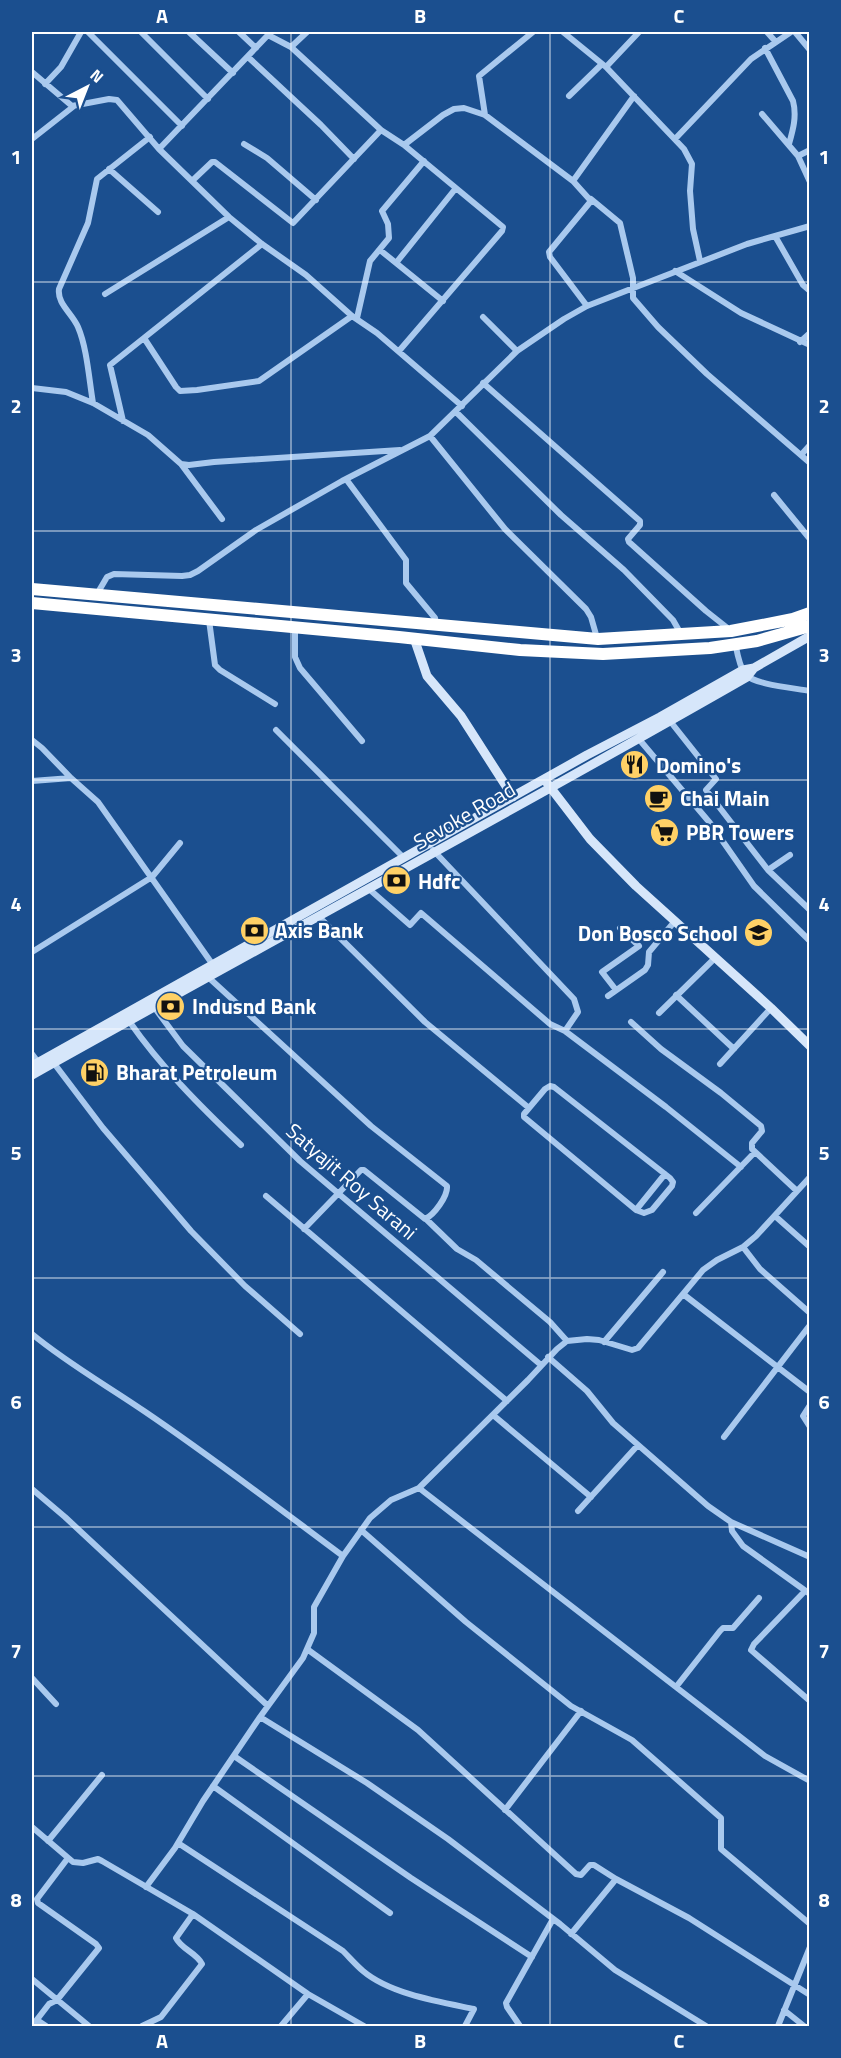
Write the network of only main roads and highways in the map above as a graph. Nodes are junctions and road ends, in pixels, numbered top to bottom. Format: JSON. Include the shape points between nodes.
{"nodes":[{"id":1,"x":32,"y":589,"type":"edge"},
{"id":2,"x":32,"y":603,"type":"edge"},
{"id":3,"x":810,"y":613,"type":"edge"},
{"id":4,"x":810,"y":626,"type":"edge"},
{"id":5,"x":810,"y":636,"type":"edge"},
{"id":6,"x":414,"y":638,"type":"junction"},
{"id":7,"x":745,"y":673,"type":"junction"},
{"id":8,"x":547,"y":783,"type":"junction"},
{"id":9,"x":513,"y":797,"type":"junction"},
{"id":10,"x":253,"y":948,"type":"junction"},
{"id":11,"x":810,"y":1046,"type":"edge"},
{"id":12,"x":34,"y":1060,"type":"edge"},
{"id":13,"x":51,"y":1060,"type":"junction"},
{"id":14,"x":32,"y":1076,"type":"edge"}],
"edges":[{"from":1,"to":3,"type":"highway","via":[[598,639],[731,631]]},
{"from":2,"to":6,"type":"highway"},
{"from":4,"to":6,"type":"highway","via":[[735,645],[603,654],[520,650]]},
{"from":5,"to":7,"type":"main road","name":"Sevoke Road"},
{"from":6,"to":9,"type":"main road","via":[[427,675],[458,713]]},
{"from":7,"to":8,"type":"main road","name":"Sevoke Road"},
{"from":7,"to":8,"type":"main road","name":"Sevoke Road","via":[[670,721]]},
{"from":8,"to":9,"type":"main road","name":"Sevoke Road"},
{"from":8,"to":10,"type":"main road","name":"Sevoke Road","via":[[436,853]]},
{"from":8,"to":11,"type":"main road","via":[[590,839],[636,886]]},
{"from":9,"to":10,"type":"main road","name":"Sevoke Road"},
{"from":10,"to":13,"type":"main road","name":"Sevoke Road","via":[[129,1021]]},
{"from":10,"to":13,"type":"main road","name":"Sevoke Road","via":[[213,965]]},
{"from":12,"to":13,"type":"main road","name":"Sevoke Road"},
{"from":13,"to":14,"type":"main road","name":"Sevoke Road"}]}
